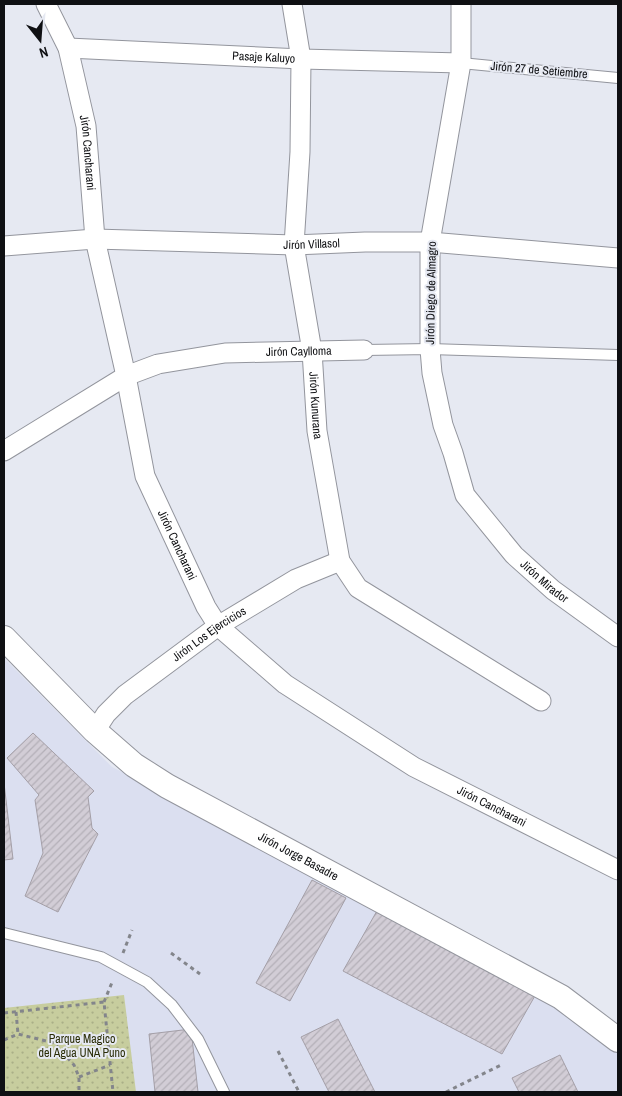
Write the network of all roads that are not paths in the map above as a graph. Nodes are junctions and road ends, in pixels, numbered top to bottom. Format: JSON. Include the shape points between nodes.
{"nodes":[{"id":1,"x":46,"y":4,"type":"edge"},
{"id":2,"x":292,"y":4,"type":"edge"},
{"id":3,"x":461,"y":4,"type":"edge"},
{"id":4,"x":68,"y":48,"type":"junction"},
{"id":5,"x":301,"y":60,"type":"junction"},
{"id":6,"x":461,"y":63,"type":"junction"},
{"id":7,"x":618,"y":78,"type":"edge"},
{"id":8,"x":95,"y":239,"type":"junction"},
{"id":9,"x":430,"y":242,"type":"junction"},
{"id":10,"x":294,"y":244,"type":"junction"},
{"id":11,"x":4,"y":246,"type":"edge"},
{"id":12,"x":618,"y":258,"type":"edge"},
{"id":13,"x":430,"y":349,"type":"junction"},
{"id":14,"x":364,"y":350,"type":"joint"},
{"id":15,"x":312,"y":352,"type":"junction"},
{"id":16,"x":618,"y":355,"type":"edge"},
{"id":17,"x":126,"y":376,"type":"junction"},
{"id":18,"x":4,"y":451,"type":"edge"},
{"id":19,"x":481,"y":514,"type":"joint"},
{"id":20,"x":340,"y":561,"type":"junction"},
{"id":21,"x":218,"y":626,"type":"junction"},
{"id":22,"x":618,"y":637,"type":"edge"},
{"id":23,"x":4,"y":638,"type":"edge"},
{"id":24,"x":541,"y":700,"type":"dead end"},
{"id":25,"x":95,"y":731,"type":"junction"},
{"id":26,"x":618,"y":870,"type":"edge"},
{"id":27,"x":4,"y":933,"type":"edge"},
{"id":28,"x":618,"y":1040,"type":"edge"},
{"id":29,"x":224,"y":1092,"type":"edge"}],
"edges":[{"from":1,"to":4,"type":"street","name":"Jirón Cancharani"},
{"from":2,"to":5,"type":"street","name":"Jirón Kunurana"},
{"from":3,"to":6,"type":"street","name":"Jirón Diego de Almagro"},
{"from":4,"to":5,"type":"street","name":"Pasaje Kaluyo"},
{"from":4,"to":8,"type":"street","name":"Jirón Cancharani","via":[[86,126]]},
{"from":5,"to":6,"type":"street","name":"Pasaje Kaluyo"},
{"from":5,"to":10,"type":"street","name":"Jirón Kunurana"},
{"from":6,"to":7,"type":"lane","name":"Jirón 27 de Setiembre"},
{"from":6,"to":9,"type":"street","name":"Jirón Diego de Almagro"},
{"from":8,"to":10,"type":"street","name":"Jirón Villasol"},
{"from":8,"to":11,"type":"street","name":"Jirón Villasol"},
{"from":8,"to":17,"type":"street","name":"Jirón Cancharani"},
{"from":9,"to":10,"type":"street","name":"Jirón Villasol"},
{"from":9,"to":12,"type":"street","name":"Jirón Villasol"},
{"from":9,"to":13,"type":"street","name":"Jirón Diego de Almagro"},
{"from":10,"to":15,"type":"street","name":"Jirón Kunurana"},
{"from":13,"to":14,"type":"lane","name":"Jirón Caylloma"},
{"from":13,"to":16,"type":"lane","name":"Jirón Caylloma"},
{"from":13,"to":19,"type":"street","name":"Jirón Diego de Almagro","via":[[443,425],[465,494]]},
{"from":14,"to":15,"type":"street","name":"Jirón Caylloma"},
{"from":15,"to":17,"type":"street","name":"Jirón Caylloma","via":[[225,353],[158,364]]},
{"from":15,"to":20,"type":"street","name":"Jirón Kunurana","via":[[317,431]]},
{"from":17,"to":18,"type":"street","name":"Jirón Caylloma"},
{"from":17,"to":21,"type":"street","name":"Jirón Cancharani","via":[[145,476]]},
{"from":19,"to":22,"type":"street","name":"Jirón Mirador","via":[[514,555],[553,590]]},
{"from":20,"to":21,"type":"street","name":"Jirón Los Ejercicios","via":[[296,579]]},
{"from":20,"to":24,"type":"street","name":"Jirón Kunurana","via":[[358,588]]},
{"from":21,"to":25,"type":"street","name":"Jirón Los Ejercicios","via":[[125,695]]},
{"from":21,"to":26,"type":"street","name":"Jirón Cancharani","via":[[285,684],[414,767]]},
{"from":23,"to":25,"type":"street","name":"Jirón Jorge Basadre"},
{"from":25,"to":28,"type":"street","name":"Jirón Jorge Basadre","via":[[134,765],[167,786],[561,997]]},
{"from":27,"to":29,"type":"lane","via":[[101,957],[147,982],[172,1005],[198,1039]]}]}
